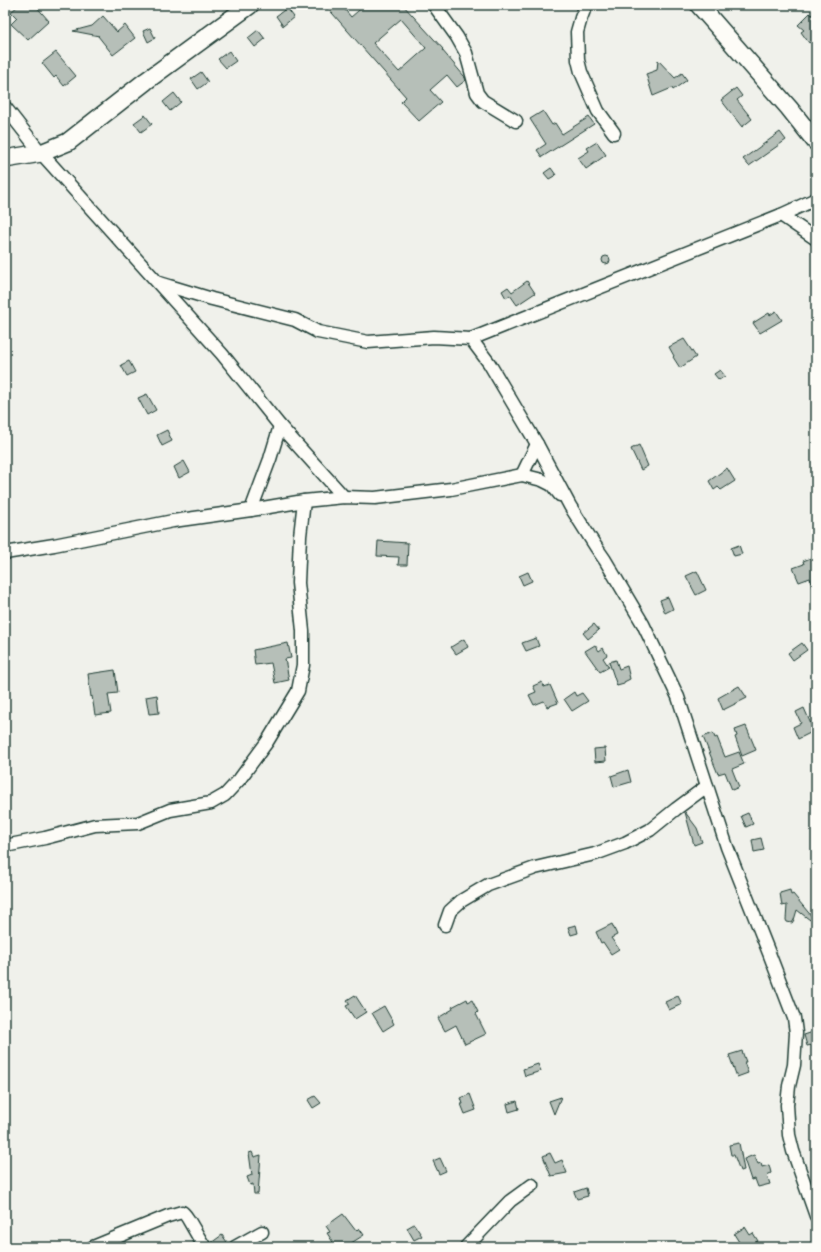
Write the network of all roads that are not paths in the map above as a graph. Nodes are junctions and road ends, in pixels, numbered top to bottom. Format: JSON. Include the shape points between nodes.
{"nodes":[{"id":1,"x":250,"y":5,"type":"edge"},
{"id":2,"x":434,"y":5,"type":"edge"},
{"id":3,"x":586,"y":5,"type":"edge"},
{"id":4,"x":703,"y":6,"type":"edge"},
{"id":5,"x":5,"y":107,"type":"edge"},
{"id":6,"x":516,"y":121,"type":"dead end"},
{"id":7,"x":614,"y":134,"type":"dead end"},
{"id":8,"x":816,"y":142,"type":"edge"},
{"id":9,"x":41,"y":153,"type":"junction"},
{"id":10,"x":5,"y":160,"type":"edge"},
{"id":11,"x":816,"y":199,"type":"edge"},
{"id":12,"x":781,"y":215,"type":"junction"},
{"id":13,"x":816,"y":239,"type":"edge"},
{"id":14,"x":159,"y":283,"type":"junction"},
{"id":15,"x":471,"y":339,"type":"junction"},
{"id":16,"x":280,"y":426,"type":"junction"},
{"id":17,"x":537,"y":444,"type":"junction"},
{"id":18,"x":522,"y":475,"type":"junction"},
{"id":19,"x":344,"y":497,"type":"junction"},
{"id":20,"x":304,"y":500,"type":"junction"},
{"id":21,"x":570,"y":506,"type":"junction"},
{"id":22,"x":251,"y":510,"type":"junction"},
{"id":23,"x":5,"y":553,"type":"edge"},
{"id":24,"x":707,"y":786,"type":"junction"},
{"id":25,"x":5,"y":846,"type":"edge"},
{"id":26,"x":445,"y":925,"type":"dead end"},
{"id":27,"x":532,"y":1186,"type":"dead end"},
{"id":28,"x":816,"y":1216,"type":"edge"},
{"id":29,"x":262,"y":1232,"type":"dead end"},
{"id":30,"x":93,"y":1247,"type":"edge"},
{"id":31,"x":205,"y":1247,"type":"edge"},
{"id":32,"x":235,"y":1247,"type":"edge"},
{"id":33,"x":466,"y":1247,"type":"edge"}],
"edges":[{"from":1,"to":9,"type":"street","via":[[68,142]]},
{"from":2,"to":6,"type":"street","via":[[466,53],[477,93],[483,101]]},
{"from":3,"to":7,"type":"street","via":[[577,32],[578,60],[598,111]]},
{"from":4,"to":8,"type":"street"},
{"from":5,"to":9,"type":"street"},
{"from":9,"to":10,"type":"street"},
{"from":9,"to":14,"type":"street"},
{"from":11,"to":12,"type":"street"},
{"from":12,"to":13,"type":"street"},
{"from":12,"to":15,"type":"street"},
{"from":14,"to":15,"type":"street","via":[[295,320],[318,332],[368,342],[434,337]]},
{"from":14,"to":16,"type":"street","via":[[222,354]]},
{"from":15,"to":17,"type":"street","via":[[489,363]]},
{"from":16,"to":19,"type":"street"},
{"from":16,"to":22,"type":"street"},
{"from":17,"to":18,"type":"street"},
{"from":17,"to":21,"type":"street"},
{"from":18,"to":19,"type":"street","via":[[451,489],[375,498]]},
{"from":18,"to":21,"type":"street","via":[[552,485]]},
{"from":19,"to":20,"type":"street"},
{"from":20,"to":22,"type":"street"},
{"from":20,"to":25,"type":"street","via":[[298,583],[303,632],[303,665],[298,691],[267,742],[239,780],[225,796],[211,803],[170,810],[138,823],[95,826]]},
{"from":21,"to":24,"type":"street","via":[[643,624],[678,697]]},
{"from":22,"to":23,"type":"street","via":[[173,520]]},
{"from":24,"to":26,"type":"street","via":[[650,830],[625,843],[595,854],[536,868],[488,885],[461,901],[450,911]]},
{"from":24,"to":28,"type":"street","via":[[727,847],[770,953],[796,1027],[794,1064],[787,1105],[789,1135]]},
{"from":27,"to":33,"type":"street","via":[[510,1201]]},
{"from":29,"to":32,"type":"street"},
{"from":30,"to":31,"type":"street","via":[[182,1212],[187,1215]]}]}
